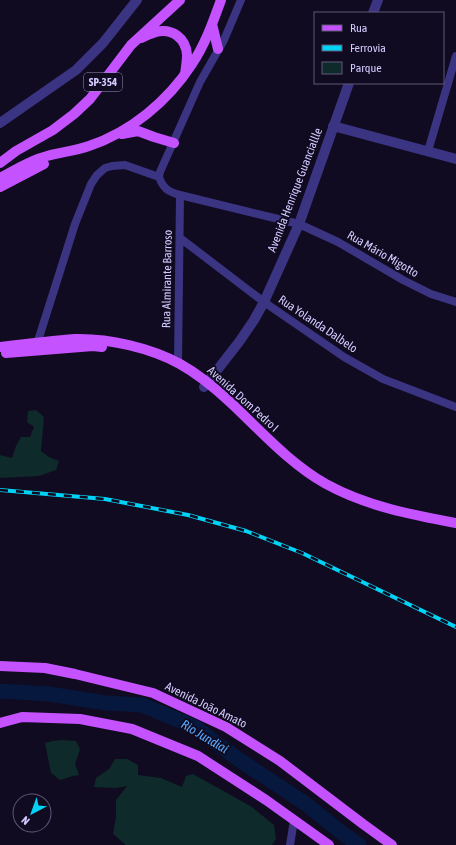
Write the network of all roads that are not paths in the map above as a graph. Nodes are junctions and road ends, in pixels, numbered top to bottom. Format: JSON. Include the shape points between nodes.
{"nodes":[{"id":1,"x":137,"y":0,"type":"edge"},
{"id":2,"x":180,"y":0,"type":"edge"},
{"id":3,"x":221,"y":0,"type":"edge"},
{"id":4,"x":241,"y":0,"type":"edge"},
{"id":5,"x":378,"y":0,"type":"edge"},
{"id":6,"x":374,"y":12,"type":"edge"},
{"id":7,"x":212,"y":24,"type":"junction"},
{"id":8,"x":137,"y":39,"type":"junction"},
{"id":9,"x":218,"y":50,"type":"junction"},
{"id":10,"x":456,"y":56,"type":"edge"},
{"id":11,"x":185,"y":74,"type":"junction"},
{"id":12,"x":348,"y":84,"type":"edge"},
{"id":13,"x":0,"y":123,"type":"edge"},
{"id":14,"x":333,"y":126,"type":"junction"},
{"id":15,"x":114,"y":135,"type":"junction"},
{"id":16,"x":174,"y":143,"type":"junction"},
{"id":17,"x":75,"y":150,"type":"junction"},
{"id":18,"x":428,"y":151,"type":"junction"},
{"id":19,"x":16,"y":152,"type":"junction"},
{"id":20,"x":0,"y":158,"type":"edge"},
{"id":21,"x":456,"y":159,"type":"edge"},
{"id":22,"x":0,"y":163,"type":"edge"},
{"id":23,"x":159,"y":177,"type":"junction"},
{"id":24,"x":0,"y":178,"type":"edge"},
{"id":25,"x":0,"y":188,"type":"edge"},
{"id":26,"x":180,"y":195,"type":"junction"},
{"id":27,"x":299,"y":224,"type":"junction"},
{"id":28,"x":180,"y":238,"type":"junction"},
{"id":29,"x":264,"y":302,"type":"junction"},
{"id":30,"x":456,"y":302,"type":"edge"},
{"id":31,"x":0,"y":347,"type":"edge"},
{"id":32,"x":36,"y":347,"type":"junction"},
{"id":33,"x":0,"y":354,"type":"edge"},
{"id":34,"x":178,"y":363,"type":"junction"},
{"id":35,"x":206,"y":385,"type":"junction"},
{"id":36,"x":456,"y":407,"type":"edge"},
{"id":37,"x":456,"y":523,"type":"edge"},
{"id":38,"x":456,"y":527,"type":"edge"},
{"id":39,"x":0,"y":666,"type":"edge"},
{"id":40,"x":0,"y":723,"type":"edge"},
{"id":41,"x":294,"y":820,"type":"junction"},
{"id":42,"x":290,"y":845,"type":"edge"},
{"id":43,"x":329,"y":845,"type":"edge"},
{"id":44,"x":392,"y":845,"type":"edge"}],
"edges":[{"from":1,"to":13,"type":"street","via":[[103,43],[76,70]]},
{"from":2,"to":8,"type":"main road","number":"SP-354"},
{"from":3,"to":7,"type":"main road"},
{"from":4,"to":9,"type":"street"},
{"from":5,"to":6,"type":"street"},
{"from":7,"to":9,"type":"main road"},
{"from":7,"to":11,"type":"main road"},
{"from":8,"to":11,"type":"main road","via":[[157,32],[169,31],[178,35],[185,44],[187,55]]},
{"from":8,"to":19,"type":"main road","number":"SP-354","via":[[90,99],[74,114]]},
{"from":9,"to":16,"type":"street","via":[[200,82]]},
{"from":10,"to":18,"type":"street"},
{"from":11,"to":15,"type":"main road","via":[[161,101],[137,122]]},
{"from":12,"to":14,"type":"street","name":"Avenida Henrique Guanciallle"},
{"from":14,"to":18,"type":"street"},
{"from":14,"to":27,"type":"street","name":"Avenida Henrique Guanciallle"},
{"from":15,"to":16,"type":"main road","via":[[138,131]]},
{"from":15,"to":17,"type":"main road"},
{"from":16,"to":23,"type":"street"},
{"from":17,"to":24,"type":"main road","via":[[46,156]]},
{"from":17,"to":25,"type":"main road","via":[[42,164]]},
{"from":18,"to":21,"type":"street"},
{"from":19,"to":20,"type":"main road"},
{"from":19,"to":22,"type":"main road","number":"SP-354"},
{"from":23,"to":26,"type":"street","name":"Rua Mário Migotto","via":[[166,190]]},
{"from":23,"to":32,"type":"street","via":[[125,166],[105,168],[97,175],[75,224]]},
{"from":26,"to":27,"type":"street","name":"Rua Mário Migotto"},
{"from":26,"to":28,"type":"street","name":"Rua Almirante Barroso"},
{"from":27,"to":29,"type":"street","name":"Avenida Henrique Guanciallle"},
{"from":27,"to":30,"type":"street","name":"Rua Mário Migotto","via":[[338,242],[431,294]]},
{"from":28,"to":29,"type":"street","name":"Rua Yolanda Dalbelo"},
{"from":28,"to":34,"type":"street","name":"Rua Almirante Barroso"},
{"from":29,"to":35,"type":"street","name":"Avenida Henrique Guanciallle","via":[[254,320]]},
{"from":29,"to":36,"type":"street","name":"Rua Yolanda Dalbelo","via":[[344,357],[383,379]]},
{"from":31,"to":32,"type":"main road","name":"Avenida Dom Pedro I"},
{"from":32,"to":33,"type":"main road","name":"Avenida Dom Pedro I"},
{"from":32,"to":34,"type":"main road","name":"Avenida Dom Pedro I","via":[[75,339],[97,340],[155,353]]},
{"from":32,"to":35,"type":"main road","name":"Avenida Dom Pedro I","via":[[115,348],[150,358]]},
{"from":34,"to":35,"type":"main road","name":"Avenida Dom Pedro I"},
{"from":35,"to":37,"type":"main road","name":"Avenida Dom Pedro I","via":[[229,401],[284,454],[326,484],[364,501]]},
{"from":35,"to":38,"type":"main road","name":"Avenida Dom Pedro I","via":[[280,460],[333,494],[393,515]]},
{"from":39,"to":44,"type":"main road","name":"Avenida João Amato","via":[[45,668],[153,693],[226,727],[280,761]]},
{"from":40,"to":41,"type":"main road","via":[[22,717],[80,719],[132,729],[198,756]]},
{"from":41,"to":42,"type":"street"},
{"from":41,"to":43,"type":"main road"}]}
